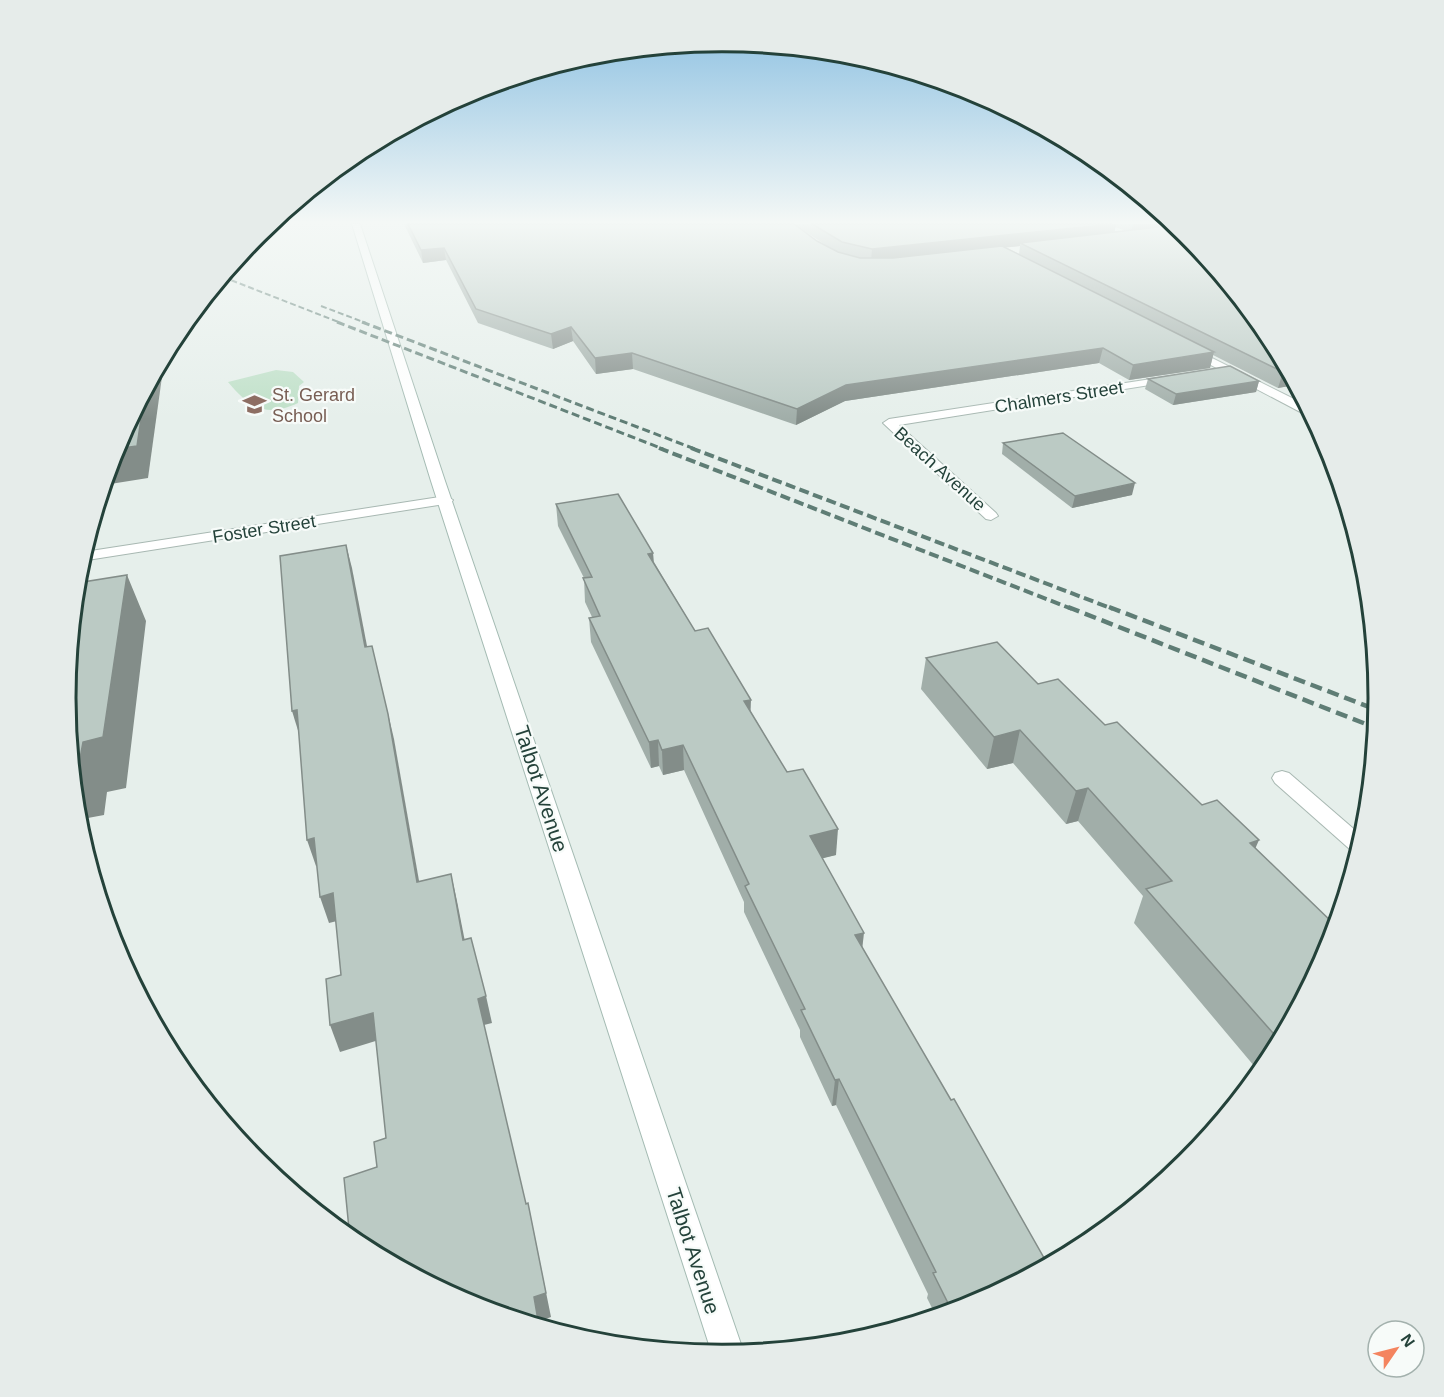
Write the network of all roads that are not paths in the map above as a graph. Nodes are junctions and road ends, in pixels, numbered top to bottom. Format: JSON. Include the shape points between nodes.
{"nodes":[{"id":1,"x":377,"y":289,"type":"edge"},
{"id":2,"x":1187,"y":349,"type":"edge"},
{"id":3,"x":1229,"y":370,"type":"junction"},
{"id":4,"x":1209,"y":373,"type":"edge"},
{"id":5,"x":1188,"y":376,"type":"edge"},
{"id":6,"x":1297,"y":405,"type":"edge"},
{"id":7,"x":889,"y":423,"type":"joint"},
{"id":8,"x":446,"y":500,"type":"junction"},
{"id":9,"x":991,"y":516,"type":"dead end"},
{"id":10,"x":92,"y":555,"type":"edge"},
{"id":11,"x":1282,"y":778,"type":"dead end"},
{"id":12,"x":1352,"y":840,"type":"edge"},
{"id":13,"x":725,"y":1344,"type":"edge"}],
"edges":[{"from":1,"to":8,"type":"street","name":"Talbot Avenue"},
{"from":2,"to":3,"type":"street"},
{"from":3,"to":4,"type":"street"},
{"from":3,"to":6,"type":"street"},
{"from":5,"to":7,"type":"street","name":"Chalmers Street"},
{"from":7,"to":9,"type":"street","name":"Beach Avenue"},
{"from":8,"to":10,"type":"street","name":"Foster Street"},
{"from":8,"to":13,"type":"street","name":"Talbot Avenue"},
{"from":11,"to":12,"type":"street"}]}
